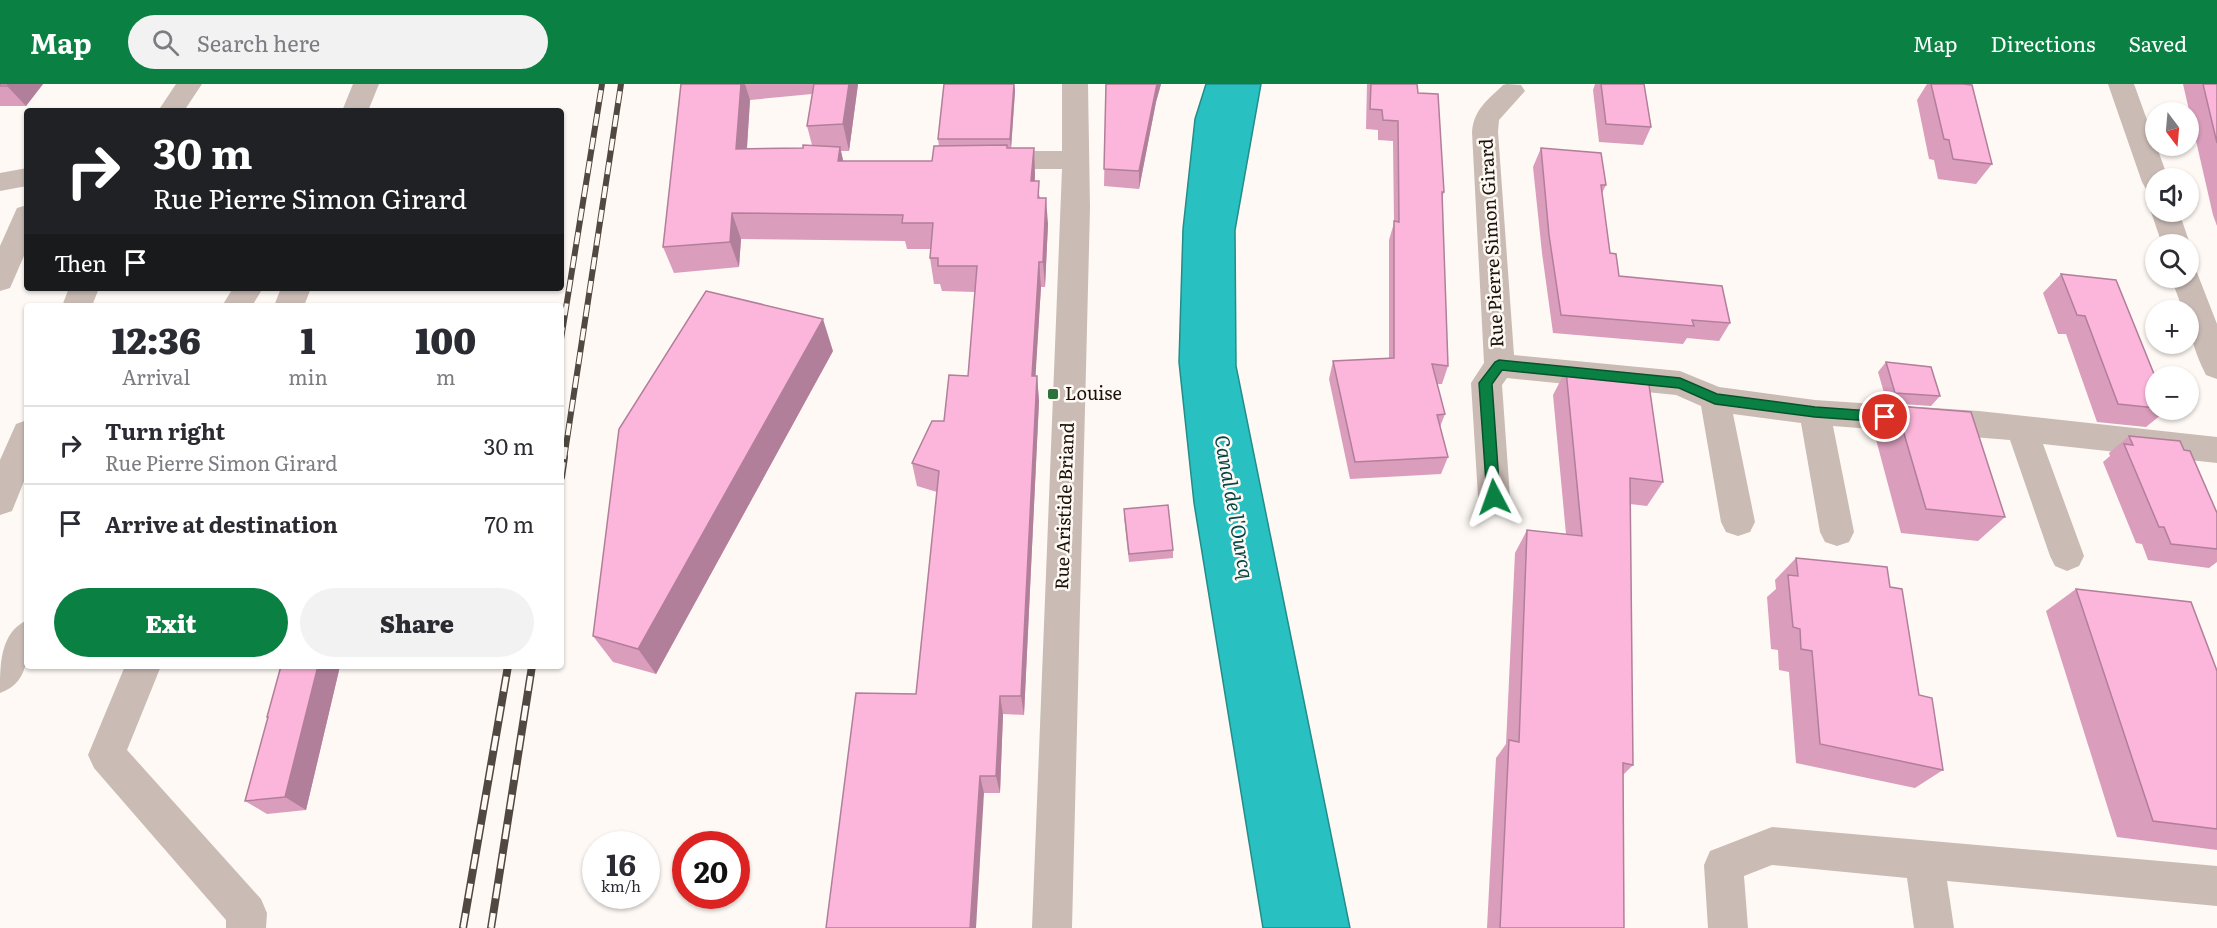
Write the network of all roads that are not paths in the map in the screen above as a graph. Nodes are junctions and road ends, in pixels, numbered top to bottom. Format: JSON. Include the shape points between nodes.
{"nodes":[{"id":1,"x":189,"y":84,"type":"edge"},
{"id":2,"x":366,"y":84,"type":"edge"},
{"id":3,"x":1075,"y":84,"type":"edge"},
{"id":4,"x":2121,"y":84,"type":"edge"},
{"id":5,"x":1512,"y":91,"type":"dead end"},
{"id":6,"x":173,"y":108,"type":"edge"},
{"id":7,"x":356,"y":108,"type":"edge"},
{"id":8,"x":971,"y":160,"type":"edge"},
{"id":9,"x":1075,"y":160,"type":"junction"},
{"id":10,"x":2151,"y":168,"type":"edge"},
{"id":11,"x":24,"y":178,"type":"edge"},
{"id":12,"x":0,"y":182,"type":"edge"},
{"id":13,"x":24,"y":222,"type":"edge"},
{"id":14,"x":0,"y":280,"type":"edge"},
{"id":15,"x":2189,"y":288,"type":"edge"},
{"id":16,"x":1499,"y":365,"type":"junction"},
{"id":17,"x":2217,"y":367,"type":"edge"},
{"id":18,"x":1715,"y":399,"type":"junction"},
{"id":19,"x":1815,"y":412,"type":"junction"},
{"id":20,"x":2022,"y":429,"type":"junction"},
{"id":21,"x":24,"y":441,"type":"edge"},
{"id":22,"x":2217,"y":450,"type":"edge"},
{"id":23,"x":1494,"y":497,"type":"dead end"},
{"id":24,"x":0,"y":501,"type":"edge"},
{"id":25,"x":1738,"y":522,"type":"dead end"},
{"id":26,"x":1837,"y":532,"type":"dead end"},
{"id":27,"x":2067,"y":556,"type":"dead end"},
{"id":28,"x":24,"y":641,"type":"edge"},
{"id":29,"x":142,"y":669,"type":"edge"},
{"id":30,"x":0,"y":677,"type":"edge"},
{"id":31,"x":1924,"y":860,"type":"junction"},
{"id":32,"x":2217,"y":886,"type":"edge"},
{"id":33,"x":246,"y":928,"type":"edge"},
{"id":34,"x":1052,"y":928,"type":"edge"},
{"id":35,"x":1728,"y":928,"type":"edge"},
{"id":36,"x":1934,"y":928,"type":"edge"}],
"edges":[{"from":1,"to":6,"type":"street"},
{"from":2,"to":7,"type":"street"},
{"from":3,"to":9,"type":"street","name":"Rue Aristide Briand"},
{"from":4,"to":10,"type":"street"},
{"from":5,"to":16,"type":"street","name":"Rue Pierre Simon Girard","via":[[1486,118],[1485,132]]},
{"from":8,"to":9,"type":"street"},
{"from":9,"to":34,"type":"street","name":"Rue Aristide Briand"},
{"from":11,"to":12,"type":"street"},
{"from":13,"to":14,"type":"street"},
{"from":15,"to":17,"type":"street"},
{"from":16,"to":18,"type":"street","name":"Rue Pierre Simon Girard","via":[[1680,383]]},
{"from":16,"to":23,"type":"street","via":[[1486,383]]},
{"from":18,"to":19,"type":"street","name":"Rue Pierre Simon Girard"},
{"from":18,"to":25,"type":"street"},
{"from":19,"to":20,"type":"street","name":"Rue Pierre Simon Girard"},
{"from":19,"to":26,"type":"street"},
{"from":20,"to":22,"type":"street","name":"Rue Pierre Simon Girard"},
{"from":20,"to":27,"type":"street"},
{"from":21,"to":24,"type":"street"},
{"from":28,"to":30,"type":"street"},
{"from":29,"to":33,"type":"street","via":[[107,754],[247,913]]},
{"from":31,"to":32,"type":"street"},
{"from":31,"to":35,"type":"street","via":[[1772,846],[1724,865]]},
{"from":31,"to":36,"type":"street"}]}
